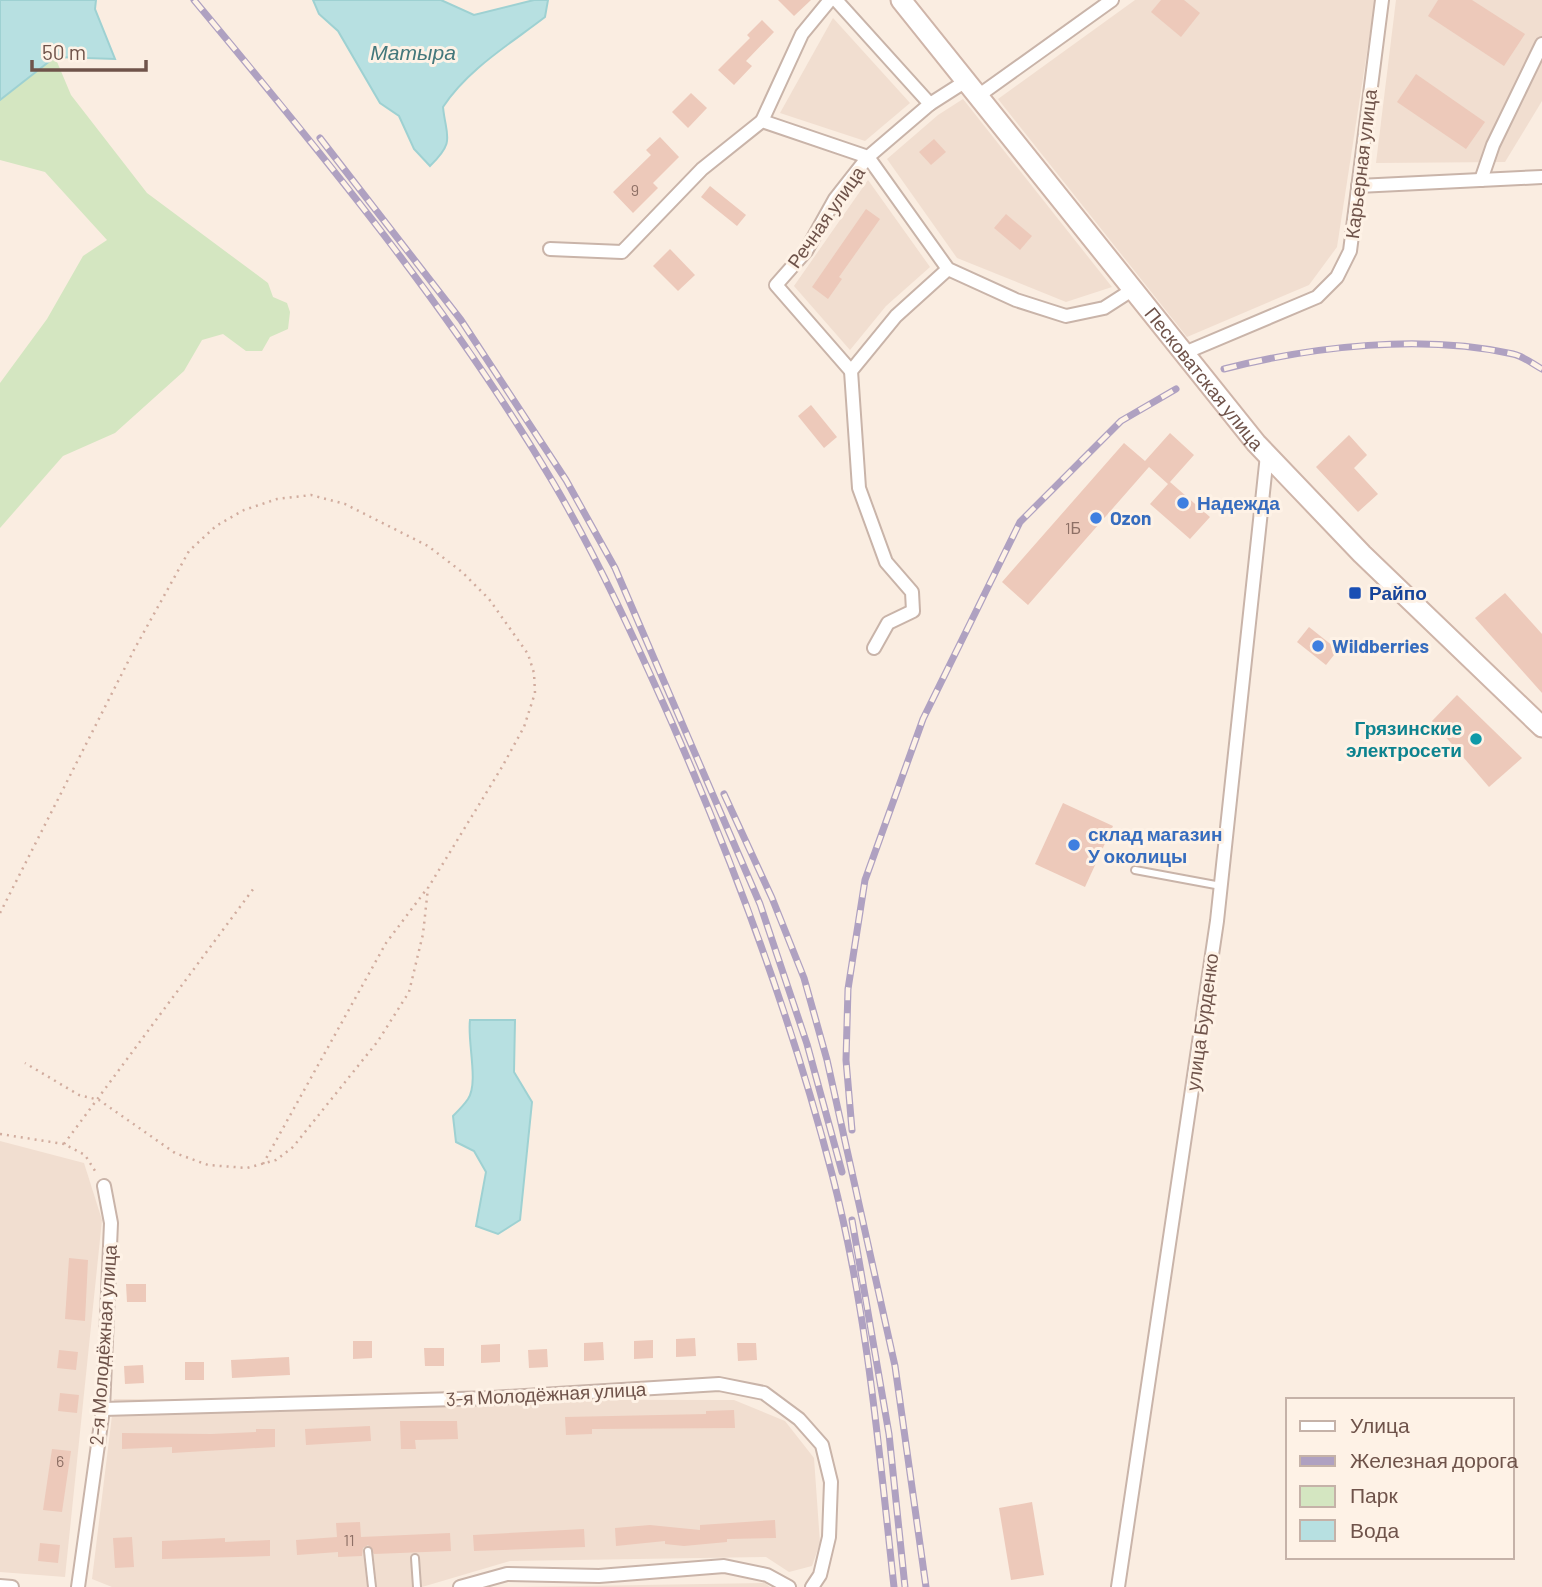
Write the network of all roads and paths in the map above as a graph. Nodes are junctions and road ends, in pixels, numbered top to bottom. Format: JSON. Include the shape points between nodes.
{"nodes":[{"id":1,"x":830,"y":0,"type":"edge"},
{"id":2,"x":836,"y":0,"type":"edge"},
{"id":3,"x":901,"y":0,"type":"edge"},
{"id":4,"x":1112,"y":0,"type":"edge"},
{"id":5,"x":1382,"y":0,"type":"edge"},
{"id":6,"x":1542,"y":44,"type":"edge"},
{"id":7,"x":972,"y":88,"type":"junction"},
{"id":8,"x":930,"y":104,"type":"junction"},
{"id":9,"x":762,"y":121,"type":"junction"},
{"id":10,"x":868,"y":157,"type":"junction"},
{"id":11,"x":1542,"y":177,"type":"edge"},
{"id":12,"x":1481,"y":180,"type":"junction"},
{"id":13,"x":1358,"y":186,"type":"junction"},
{"id":14,"x":550,"y":249,"type":"dead end"},
{"id":15,"x":948,"y":269,"type":"junction"},
{"id":16,"x":1132,"y":290,"type":"junction"},
{"id":17,"x":1182,"y":354,"type":"junction"},
{"id":18,"x":851,"y":372,"type":"junction"},
{"id":19,"x":1267,"y":455,"type":"junction"},
{"id":20,"x":874,"y":648,"type":"dead end"},
{"id":21,"x":1542,"y":727,"type":"edge"},
{"id":22,"x":1135,"y":870,"type":"dead end"},
{"id":23,"x":1221,"y":887,"type":"junction"},
{"id":24,"x":254,"y":888,"type":"dead end"},
{"id":25,"x":428,"y":888,"type":"junction"},
{"id":26,"x":0,"y":914,"type":"edge"},
{"id":27,"x":25,"y":1063,"type":"dead end"},
{"id":28,"x":99,"y":1100,"type":"junction"},
{"id":29,"x":0,"y":1134,"type":"edge"},
{"id":30,"x":64,"y":1144,"type":"junction"},
{"id":31,"x":263,"y":1164,"type":"junction"},
{"id":32,"x":104,"y":1186,"type":"joint"},
{"id":33,"x":103,"y":1409,"type":"junction"},
{"id":34,"x":368,"y":1551,"type":"dead end"},
{"id":35,"x":415,"y":1558,"type":"dead end"},
{"id":36,"x":0,"y":1586,"type":"edge"},
{"id":37,"x":12,"y":1587,"type":"edge"},
{"id":38,"x":78,"y":1587,"type":"edge"},
{"id":39,"x":372,"y":1587,"type":"edge"},
{"id":40,"x":417,"y":1587,"type":"edge"},
{"id":41,"x":460,"y":1587,"type":"edge"},
{"id":42,"x":789,"y":1587,"type":"edge"},
{"id":43,"x":811,"y":1587,"type":"edge"},
{"id":44,"x":1118,"y":1587,"type":"edge"}],
"edges":[{"from":1,"to":9,"type":"street","via":[[802,34]]},
{"from":2,"to":8,"type":"street"},
{"from":3,"to":7,"type":"main road","name":"Песковатская улица"},
{"from":4,"to":7,"type":"street"},
{"from":5,"to":13,"type":"street","name":"Карьерная улица"},
{"from":6,"to":12,"type":"street"},
{"from":7,"to":8,"type":"street","name":"Речная улица"},
{"from":7,"to":16,"type":"main road","name":"Песковатская улица"},
{"from":8,"to":10,"type":"street","name":"Речная улица"},
{"from":9,"to":10,"type":"street","name":"Речная улица"},
{"from":9,"to":14,"type":"street","via":[[702,169],[622,252]]},
{"from":10,"to":15,"type":"street","name":"Речная улица"},
{"from":10,"to":18,"type":"street","name":"Речная улица","via":[[835,199],[806,251],[776,285]]},
{"from":11,"to":12,"type":"street"},
{"from":12,"to":13,"type":"street"},
{"from":13,"to":17,"type":"street","name":"Карьерная улица","via":[[1350,251],[1337,277],[1317,297]]},
{"from":15,"to":16,"type":"street","name":"Речная улица","via":[[1016,300],[1066,316],[1104,308]]},
{"from":15,"to":18,"type":"street","via":[[895,316]]},
{"from":16,"to":17,"type":"main road","name":"Песковатская улица"},
{"from":17,"to":19,"type":"main road","name":"Песковатская улица"},
{"from":18,"to":20,"type":"street","via":[[859,488],[886,562],[912,592],[913,611],[888,622]]},
{"from":19,"to":21,"type":"main road","name":"Песковатская улица","via":[[1362,554]]},
{"from":19,"to":23,"type":"street","name":"улица Бурденко"},
{"from":22,"to":23,"type":"lane"},
{"from":23,"to":44,"type":"street","name":"улица Бурденко"},
{"from":24,"to":28,"type":"path"},
{"from":25,"to":26,"type":"path","via":[[524,727],[535,693],[534,673],[528,654],[489,599],[462,572],[428,546],[345,504],[312,495],[277,499],[244,510],[216,526],[189,551]]},
{"from":25,"to":31,"type":"path","via":[[386,943]]},
{"from":25,"to":31,"type":"path","via":[[409,992],[378,1041],[293,1147]]},
{"from":27,"to":28,"type":"path","via":[[79,1095]]},
{"from":28,"to":30,"type":"path"},
{"from":28,"to":31,"type":"path","via":[[175,1153],[208,1165],[247,1168]]},
{"from":29,"to":30,"type":"path"},
{"from":30,"to":32,"type":"path","via":[[86,1155]]},
{"from":32,"to":33,"type":"street","name":"2-я Молодёжная улица","via":[[111,1223]]},
{"from":33,"to":38,"type":"street","name":"2-я Молодёжная улица"},
{"from":33,"to":43,"type":"street","name":"3-я Молодёжная улица","via":[[492,1398],[719,1384],[764,1393],[799,1419],[822,1445],[831,1482],[828,1537],[820,1575]]},
{"from":34,"to":39,"type":"lane"},
{"from":35,"to":40,"type":"lane"},
{"from":36,"to":37,"type":"street"},
{"from":41,"to":42,"type":"street","via":[[507,1574],[599,1576],[724,1566],[767,1575]]}]}
